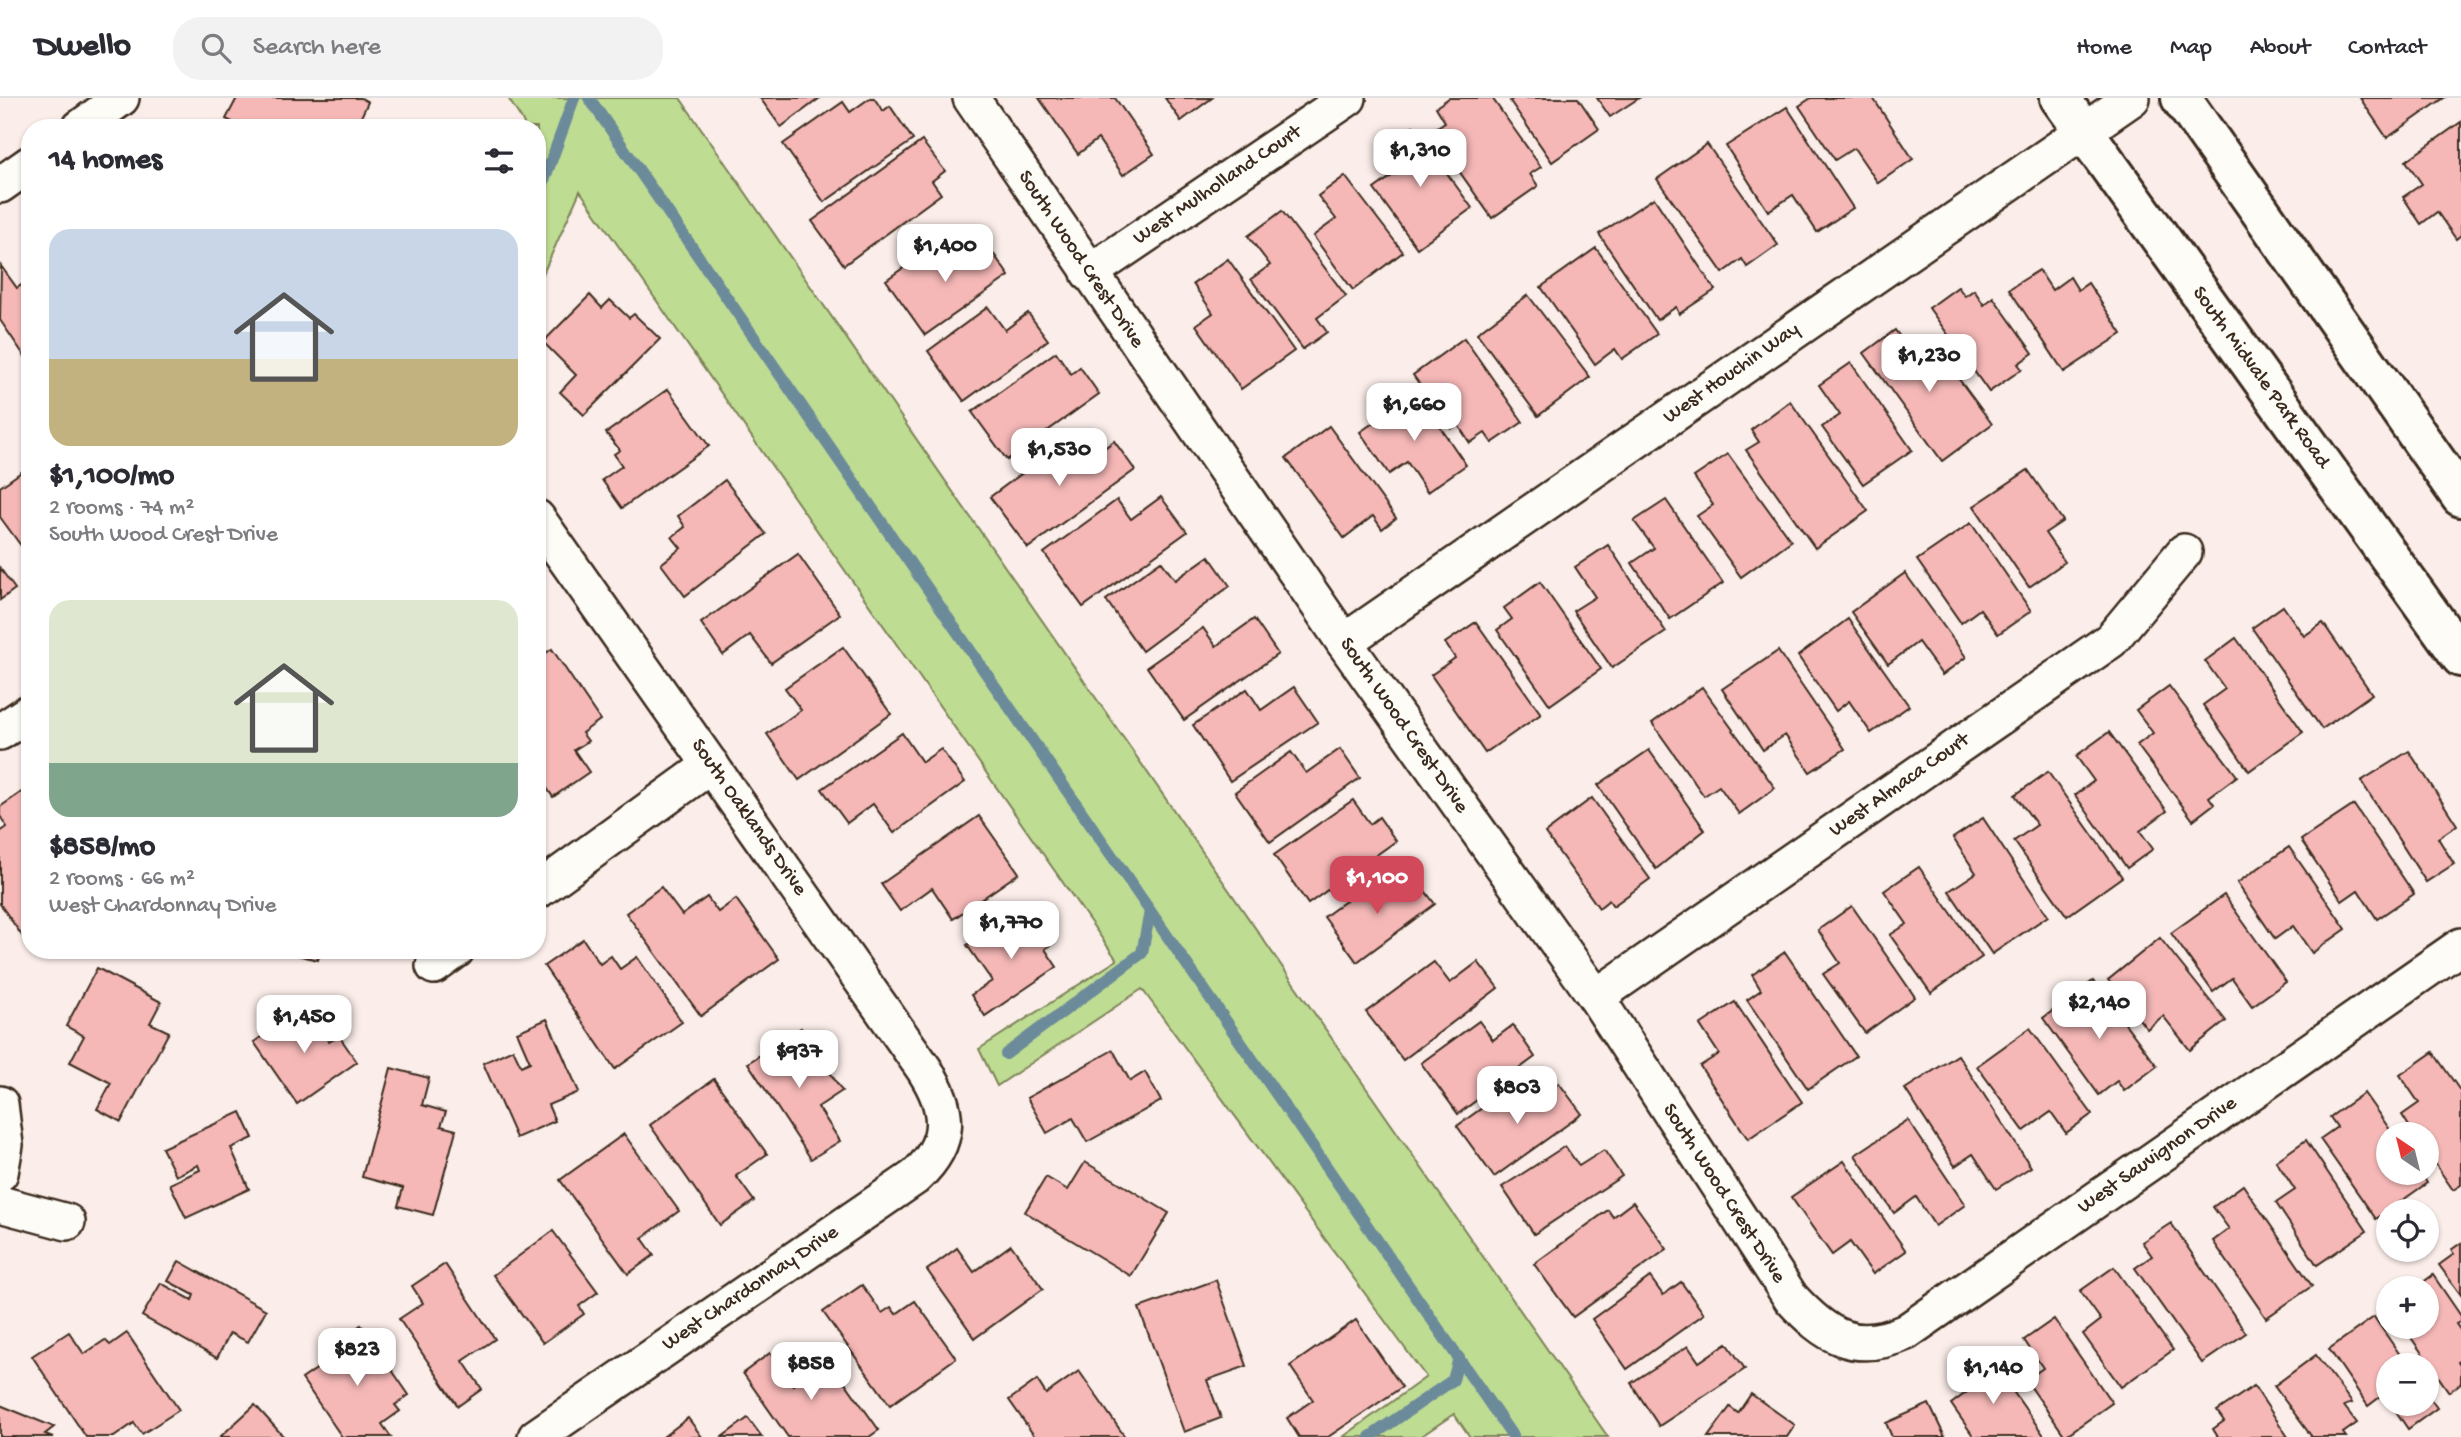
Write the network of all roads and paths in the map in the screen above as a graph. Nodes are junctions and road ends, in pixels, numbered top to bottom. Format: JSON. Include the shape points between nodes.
{"nodes":[{"id":1,"x":121,"y":98,"type":"edge"},
{"id":2,"x":971,"y":98,"type":"edge"},
{"id":3,"x":1348,"y":98,"type":"edge"},
{"id":4,"x":2060,"y":98,"type":"edge"},
{"id":5,"x":2181,"y":98,"type":"edge"},
{"id":6,"x":2126,"y":101,"type":"edge"},
{"id":7,"x":92,"y":119,"type":"edge"},
{"id":8,"x":2082,"y":133,"type":"junction"},
{"id":9,"x":21,"y":170,"type":"edge"},
{"id":10,"x":0,"y":185,"type":"edge"},
{"id":11,"x":1089,"y":273,"type":"junction"},
{"id":12,"x":2461,"y":497,"type":"edge"},
{"id":13,"x":546,"y":531,"type":"edge"},
{"id":14,"x":2184,"y":552,"type":"dead end"},
{"id":15,"x":1343,"y":642,"type":"junction"},
{"id":16,"x":2461,"y":657,"type":"edge"},
{"id":17,"x":21,"y":718,"type":"edge"},
{"id":18,"x":0,"y":732,"type":"edge"},
{"id":19,"x":711,"y":765,"type":"junction"},
{"id":20,"x":546,"y":884,"type":"edge"},
{"id":21,"x":2461,"y":946,"type":"edge"},
{"id":22,"x":1596,"y":998,"type":"junction"},
{"id":23,"x":0,"y":1104,"type":"edge"},
{"id":24,"x":957,"y":1127,"type":"joint"},
{"id":25,"x":0,"y":1173,"type":"edge"},
{"id":26,"x":0,"y":1204,"type":"edge"},
{"id":27,"x":67,"y":1222,"type":"dead end"},
{"id":28,"x":1847,"y":1340,"type":"joint"},
{"id":29,"x":536,"y":1437,"type":"edge"}],
"edges":[{"from":1,"to":7,"type":"street"},
{"from":2,"to":11,"type":"street","name":"South Wood Crest Drive"},
{"from":3,"to":11,"type":"street","name":"West Mulholland Court"},
{"from":4,"to":8,"type":"main road","name":"South Midvale Park Road"},
{"from":5,"to":12,"type":"main road"},
{"from":6,"to":8,"type":"street","name":"West Houchin Way"},
{"from":8,"to":15,"type":"street","name":"West Houchin Way"},
{"from":8,"to":16,"type":"main road","name":"South Midvale Park Road"},
{"from":9,"to":10,"type":"street"},
{"from":11,"to":15,"type":"street","name":"South Wood Crest Drive"},
{"from":13,"to":19,"type":"street","name":"South Oaklands Drive"},
{"from":14,"to":22,"type":"street","name":"West Almaca Court","via":[[2111,640]]},
{"from":15,"to":22,"type":"street","name":"South Wood Crest Drive"},
{"from":17,"to":18,"type":"street"},
{"from":19,"to":20,"type":"street"},
{"from":19,"to":24,"type":"street","name":"South Oaklands Drive","via":[[924,1069]]},
{"from":21,"to":28,"type":"street","name":"West Sauvignon Drive","via":[[1906,1332],[1871,1343]]},
{"from":22,"to":28,"type":"street","name":"South Wood Crest Drive","via":[[1791,1298],[1814,1323]]},
{"from":23,"to":25,"type":"street","via":[[5,1144]]},
{"from":24,"to":29,"type":"street","name":"West Chardonnay Drive","via":[[915,1177]]},
{"from":26,"to":27,"type":"street"}]}
